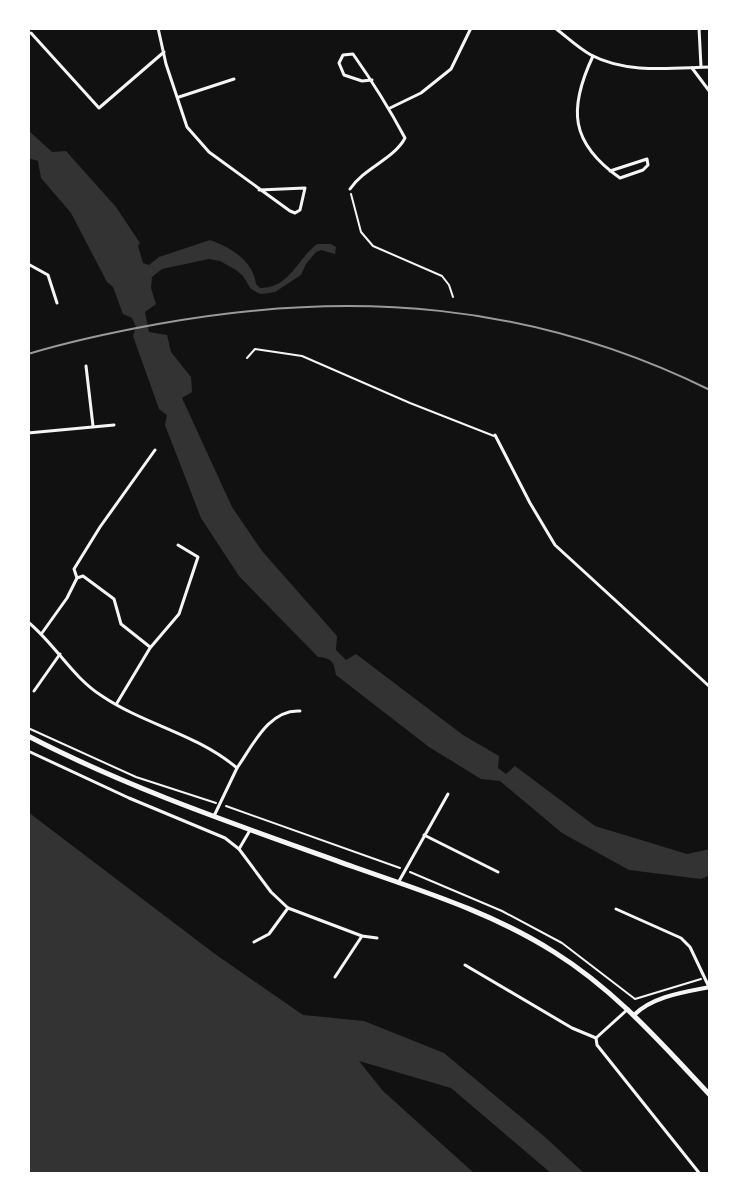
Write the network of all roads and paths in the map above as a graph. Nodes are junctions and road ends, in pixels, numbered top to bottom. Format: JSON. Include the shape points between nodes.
{"nodes":[{"id":1,"x":158,"y":28,"type":"edge"},
{"id":2,"x":471,"y":28,"type":"edge"},
{"id":3,"x":555,"y":28,"type":"edge"},
{"id":4,"x":699,"y":28,"type":"edge"},
{"id":5,"x":31,"y":33,"type":"dead end"},
{"id":6,"x":164,"y":52,"type":"junction"},
{"id":7,"x":593,"y":56,"type":"junction"},
{"id":8,"x":701,"y":67,"type":"junction"},
{"id":9,"x":710,"y":67,"type":"edge"},
{"id":10,"x":692,"y":68,"type":"junction"},
{"id":11,"x":234,"y":79,"type":"dead end"},
{"id":12,"x":372,"y":80,"type":"junction"},
{"id":13,"x":710,"y":92,"type":"edge"},
{"id":14,"x":179,"y":97,"type":"junction"},
{"id":15,"x":390,"y":108,"type":"junction"},
{"id":16,"x":610,"y":171,"type":"junction"},
{"id":17,"x":350,"y":189,"type":"joint"},
{"id":18,"x":259,"y":190,"type":"junction"},
{"id":19,"x":28,"y":264,"type":"edge"},
{"id":20,"x":453,"y":297,"type":"dead end"},
{"id":21,"x":57,"y":303,"type":"dead end"},
{"id":22,"x":247,"y":358,"type":"dead end"},
{"id":23,"x":86,"y":366,"type":"dead end"},
{"id":24,"x":114,"y":425,"type":"dead end"},
{"id":25,"x":93,"y":426,"type":"junction"},
{"id":26,"x":28,"y":433,"type":"edge"},
{"id":27,"x":495,"y":435,"type":"joint"},
{"id":28,"x":155,"y":450,"type":"dead end"},
{"id":29,"x":178,"y":545,"type":"dead end"},
{"id":30,"x":77,"y":578,"type":"junction"},
{"id":31,"x":28,"y":622,"type":"edge"},
{"id":32,"x":42,"y":633,"type":"junction"},
{"id":33,"x":150,"y":648,"type":"junction"},
{"id":34,"x":60,"y":654,"type":"junction"},
{"id":35,"x":710,"y":687,"type":"edge"},
{"id":36,"x":34,"y":691,"type":"dead end"},
{"id":37,"x":116,"y":704,"type":"junction"},
{"id":38,"x":300,"y":711,"type":"dead end"},
{"id":39,"x":28,"y":728,"type":"edge"},
{"id":40,"x":28,"y":736,"type":"edge"},
{"id":41,"x":28,"y":751,"type":"edge"},
{"id":42,"x":237,"y":768,"type":"junction"},
{"id":43,"x":448,"y":794,"type":"dead end"},
{"id":44,"x":219,"y":804,"type":"junction"},
{"id":45,"x":214,"y":817,"type":"junction"},
{"id":46,"x":250,"y":830,"type":"junction"},
{"id":47,"x":424,"y":835,"type":"junction"},
{"id":48,"x":239,"y":849,"type":"junction"},
{"id":49,"x":404,"y":869,"type":"junction"},
{"id":50,"x":498,"y":872,"type":"dead end"},
{"id":51,"x":398,"y":883,"type":"junction"},
{"id":52,"x":288,"y":908,"type":"junction"},
{"id":53,"x":616,"y":909,"type":"dead end"},
{"id":54,"x":362,"y":936,"type":"junction"},
{"id":55,"x":377,"y":938,"type":"dead end"},
{"id":56,"x":254,"y":942,"type":"dead end"},
{"id":57,"x":465,"y":965,"type":"dead end"},
{"id":58,"x":335,"y":977,"type":"dead end"},
{"id":59,"x":703,"y":979,"type":"junction"},
{"id":60,"x":710,"y":987,"type":"edge"},
{"id":61,"x":628,"y":1009,"type":"junction"},
{"id":62,"x":634,"y":1015,"type":"junction"},
{"id":63,"x":596,"y":1038,"type":"junction"},
{"id":64,"x":710,"y":1095,"type":"edge"},
{"id":65,"x":700,"y":1174,"type":"edge"}],
"edges":[{"from":1,"to":6,"type":"street"},
{"from":2,"to":15,"type":"street","via":[[451,69],[421,93]]},
{"from":3,"to":7,"type":"street"},
{"from":4,"to":8,"type":"street"},
{"from":5,"to":6,"type":"street","via":[[99,108]]},
{"from":6,"to":14,"type":"street"},
{"from":7,"to":10,"type":"street","via":[[644,69]]},
{"from":7,"to":16,"type":"street","via":[[575,113],[581,138]]},
{"from":8,"to":9,"type":"street"},
{"from":8,"to":10,"type":"street"},
{"from":10,"to":13,"type":"street"},
{"from":11,"to":14,"type":"street"},
{"from":12,"to":12,"type":"street","via":[[344,75],[339,63],[343,55],[353,54]]},
{"from":12,"to":15,"type":"street"},
{"from":14,"to":18,"type":"street","via":[[187,127],[209,152]]},
{"from":15,"to":17,"type":"street","via":[[405,138]]},
{"from":16,"to":16,"type":"street","via":[[620,178],[643,170],[647,159]]},
{"from":17,"to":20,"type":"path","via":[[361,232],[373,246],[442,276]]},
{"from":18,"to":18,"type":"street","via":[[273,188],[305,188],[295,213]]},
{"from":19,"to":21,"type":"street","via":[[48,275]]},
{"from":22,"to":27,"type":"lane","via":[[255,349],[302,356]]},
{"from":23,"to":25,"type":"street"},
{"from":24,"to":25,"type":"street"},
{"from":25,"to":26,"type":"street"},
{"from":27,"to":35,"type":"street","via":[[555,545]]},
{"from":28,"to":30,"type":"street","via":[[74,569]]},
{"from":29,"to":33,"type":"street","via":[[198,557],[179,614]]},
{"from":30,"to":32,"type":"street"},
{"from":30,"to":33,"type":"street","via":[[83,576],[114,599],[121,624]]},
{"from":31,"to":32,"type":"street"},
{"from":32,"to":34,"type":"street"},
{"from":33,"to":37,"type":"street"},
{"from":34,"to":36,"type":"street"},
{"from":34,"to":37,"type":"street","via":[[94,691]]},
{"from":37,"to":42,"type":"street","via":[[214,749]]},
{"from":38,"to":42,"type":"street","via":[[279,714]]},
{"from":39,"to":44,"type":"path","via":[[136,777]]},
{"from":40,"to":45,"type":"main road"},
{"from":41,"to":48,"type":"street","via":[[217,833]]},
{"from":42,"to":44,"type":"street"},
{"from":43,"to":47,"type":"street"},
{"from":44,"to":45,"type":"street"},
{"from":44,"to":49,"type":"path"},
{"from":45,"to":46,"type":"main road"},
{"from":46,"to":48,"type":"street"},
{"from":46,"to":51,"type":"main road"},
{"from":47,"to":49,"type":"street"},
{"from":47,"to":50,"type":"street"},
{"from":48,"to":52,"type":"street"},
{"from":49,"to":51,"type":"street"},
{"from":49,"to":59,"type":"path","via":[[562,943],[635,999]]},
{"from":51,"to":61,"type":"main road","via":[[532,939]]},
{"from":52,"to":54,"type":"street"},
{"from":52,"to":56,"type":"street","via":[[269,934]]},
{"from":53,"to":59,"type":"street","via":[[681,938]]},
{"from":54,"to":55,"type":"street"},
{"from":54,"to":58,"type":"street"},
{"from":57,"to":63,"type":"street"},
{"from":59,"to":60,"type":"street"},
{"from":60,"to":62,"type":"main road","via":[[679,993]]},
{"from":61,"to":62,"type":"main road"},
{"from":61,"to":63,"type":"street"},
{"from":62,"to":64,"type":"main road"},
{"from":63,"to":65,"type":"street"}]}
